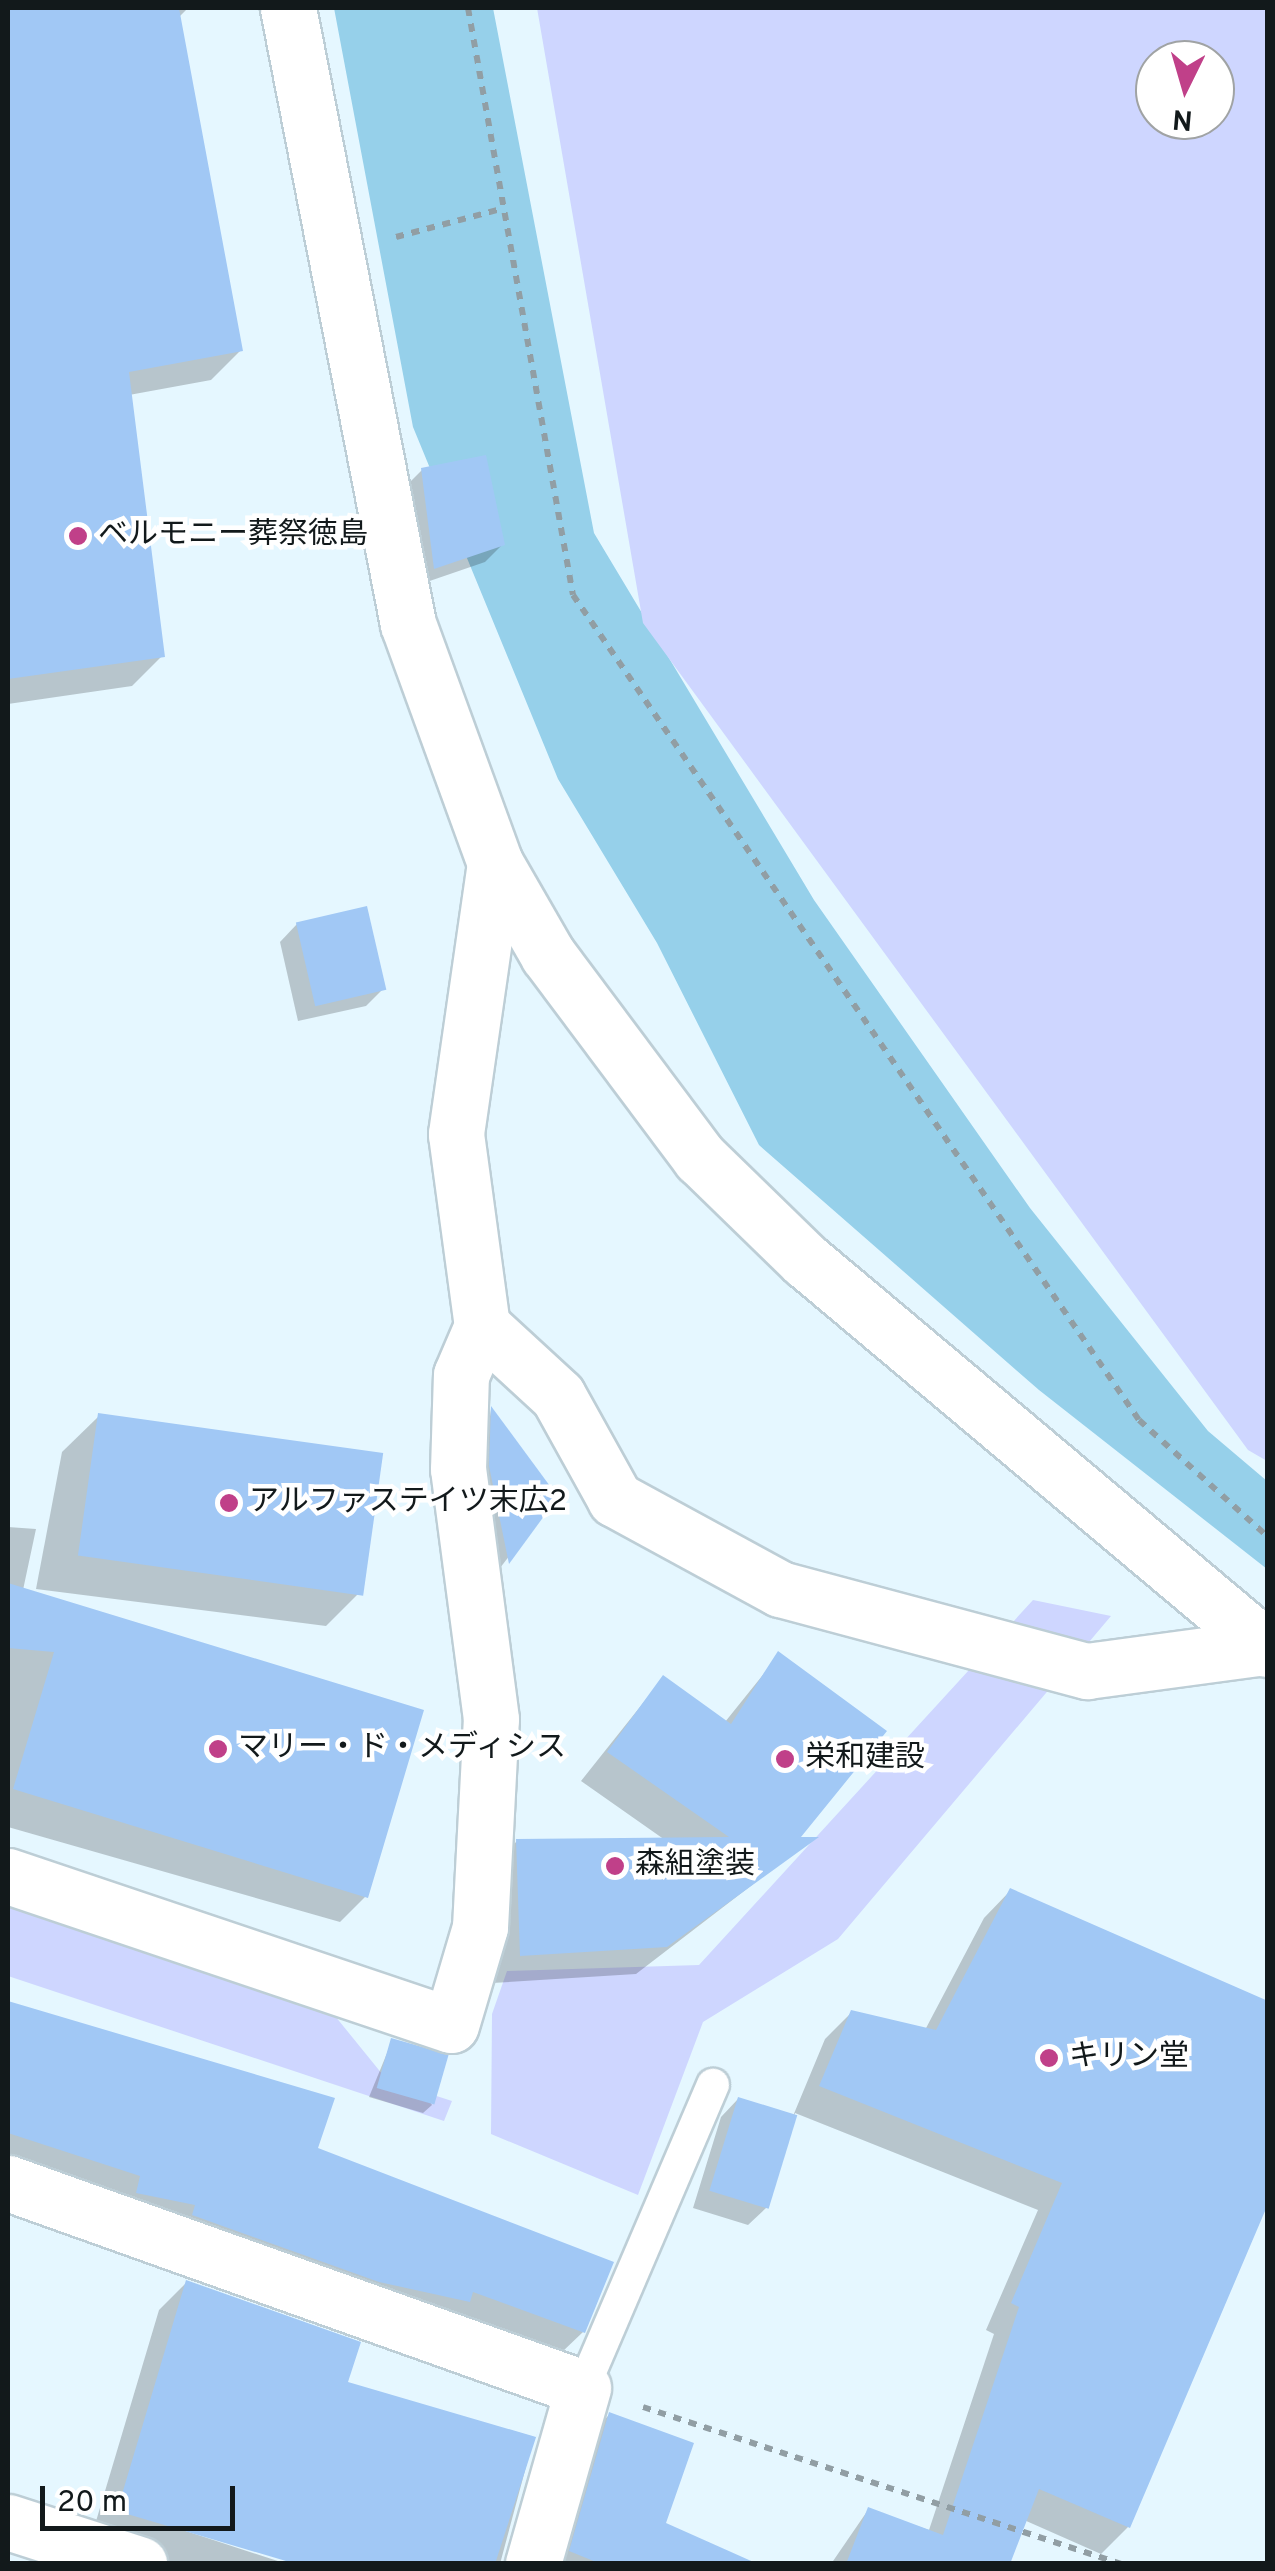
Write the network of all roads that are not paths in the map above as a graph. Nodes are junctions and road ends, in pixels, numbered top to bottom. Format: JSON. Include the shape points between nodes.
{"nodes":[{"id":1,"x":288,"y":8,"type":"edge"},
{"id":2,"x":495,"y":863,"type":"junction"},
{"id":3,"x":482,"y":1326,"type":"junction"},
{"id":4,"x":1266,"y":1648,"type":"edge"},
{"id":5,"x":8,"y":1876,"type":"edge"},
{"id":6,"x":714,"y":2085,"type":"dead end"},
{"id":7,"x":8,"y":2183,"type":"edge"},
{"id":8,"x":583,"y":2388,"type":"junction"},
{"id":9,"x":8,"y":2522,"type":"edge"},
{"id":10,"x":139,"y":2564,"type":"edge"},
{"id":11,"x":534,"y":2564,"type":"edge"}],
"edges":[{"from":1,"to":2,"type":"street","via":[[408,624]]},
{"from":2,"to":3,"type":"street","via":[[456,1134]]},
{"from":2,"to":4,"type":"street","via":[[610,1045],[700,1158],[804,1260]]},
{"from":3,"to":4,"type":"street","via":[[558,1396],[615,1499],[780,1590],[1087,1671]]},
{"from":3,"to":5,"type":"street","via":[[461,1375],[458,1469],[491,1719],[480,1927],[451,2025]]},
{"from":6,"to":8,"type":"lane"},
{"from":7,"to":8,"type":"street"},
{"from":8,"to":11,"type":"street"},
{"from":9,"to":10,"type":"street"}]}
